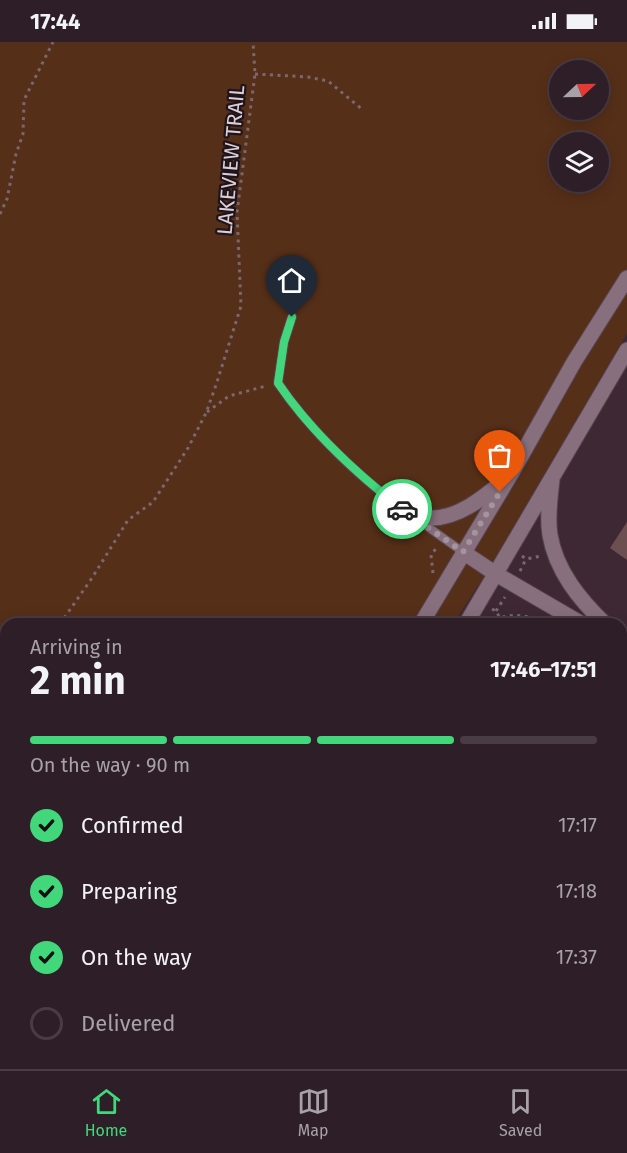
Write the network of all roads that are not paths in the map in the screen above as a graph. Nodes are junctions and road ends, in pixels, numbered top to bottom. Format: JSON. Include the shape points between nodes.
{"nodes":[{"id":1,"x":627,"y":278,"type":"edge"},
{"id":2,"x":292,"y":317,"type":"dead end"},
{"id":3,"x":627,"y":350,"type":"edge"},
{"id":4,"x":511,"y":474,"type":"junction"},
{"id":5,"x":553,"y":475,"type":"junction"},
{"id":6,"x":406,"y":512,"type":"junction"},
{"id":7,"x":463,"y":552,"type":"junction"},
{"id":8,"x":496,"y":574,"type":"junction"},
{"id":9,"x":424,"y":618,"type":"edge"},
{"id":10,"x":470,"y":618,"type":"edge"},
{"id":11,"x":572,"y":618,"type":"edge"},
{"id":12,"x":599,"y":618,"type":"edge"}],
"edges":[{"from":1,"to":4,"type":"main road"},
{"from":2,"to":6,"type":"lane","via":[[278,383],[321,437]]},
{"from":3,"to":5,"type":"main road"},
{"from":4,"to":6,"type":"main road","via":[[458,512],[430,518]]},
{"from":4,"to":7,"type":"main road"},
{"from":5,"to":8,"type":"main road"},
{"from":5,"to":12,"type":"main road","via":[[549,516],[554,553],[582,602]]},
{"from":6,"to":7,"type":"lane"},
{"from":7,"to":8,"type":"main road"},
{"from":7,"to":9,"type":"main road"},
{"from":8,"to":10,"type":"main road"},
{"from":8,"to":11,"type":"main road"}]}
